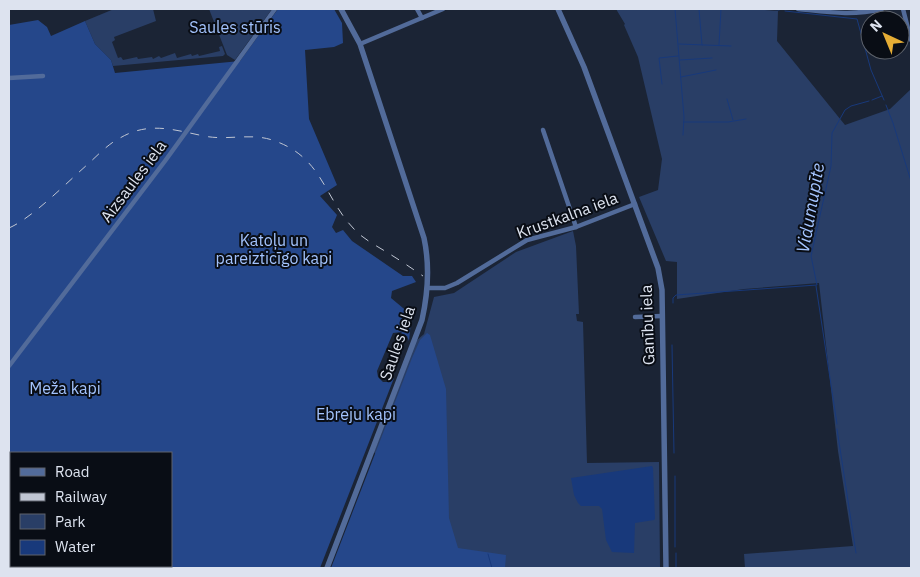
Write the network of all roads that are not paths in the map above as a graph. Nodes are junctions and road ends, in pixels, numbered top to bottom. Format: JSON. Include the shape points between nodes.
{"nodes":[{"id":1,"x":275,"y":9,"type":"edge"},
{"id":2,"x":341,"y":9,"type":"edge"},
{"id":3,"x":416,"y":9,"type":"edge"},
{"id":4,"x":443,"y":9,"type":"edge"},
{"id":5,"x":558,"y":9,"type":"edge"},
{"id":6,"x":798,"y":9,"type":"edge"},
{"id":7,"x":882,"y":9,"type":"edge"},
{"id":8,"x":903,"y":9,"type":"edge"},
{"id":9,"x":850,"y":11,"type":"edge"},
{"id":10,"x":422,"y":18,"type":"junction"},
{"id":11,"x":911,"y":40,"type":"edge"},
{"id":12,"x":360,"y":44,"type":"junction"},
{"id":13,"x":43,"y":76,"type":"dead end"},
{"id":14,"x":9,"y":78,"type":"edge"},
{"id":15,"x":543,"y":130,"type":"dead end"},
{"id":16,"x":635,"y":204,"type":"junction"},
{"id":17,"x":576,"y":226,"type":"junction"},
{"id":18,"x":427,"y":288,"type":"junction"},
{"id":19,"x":662,"y":316,"type":"junction"},
{"id":20,"x":635,"y":317,"type":"dead end"},
{"id":21,"x":9,"y":366,"type":"edge"},
{"id":22,"x":327,"y":568,"type":"edge"},
{"id":23,"x":666,"y":568,"type":"edge"}],
"edges":[{"from":1,"to":21,"type":"street","name":"Aizsaules iela"},
{"from":2,"to":12,"type":"street","name":"Saules iela"},
{"from":3,"to":10,"type":"street"},
{"from":4,"to":10,"type":"street"},
{"from":5,"to":16,"type":"street","name":"Ganību iela","via":[[584,67]]},
{"from":6,"to":9,"type":"street"},
{"from":7,"to":9,"type":"street","via":[[866,13]]},
{"from":8,"to":11,"type":"street"},
{"from":10,"to":12,"type":"street"},
{"from":12,"to":18,"type":"street","name":"Saules iela","via":[[424,238]]},
{"from":13,"to":14,"type":"street"},
{"from":15,"to":17,"type":"street"},
{"from":16,"to":17,"type":"street","name":"Krustkalna iela"},
{"from":16,"to":19,"type":"street","name":"Ganību iela","via":[[658,268]]},
{"from":17,"to":18,"type":"street","name":"Krustkalna iela","via":[[528,240],[445,288]]},
{"from":18,"to":22,"type":"street","name":"Saules iela","via":[[422,320]]},
{"from":19,"to":20,"type":"street"},
{"from":19,"to":23,"type":"street","name":"Ganību iela"}]}
